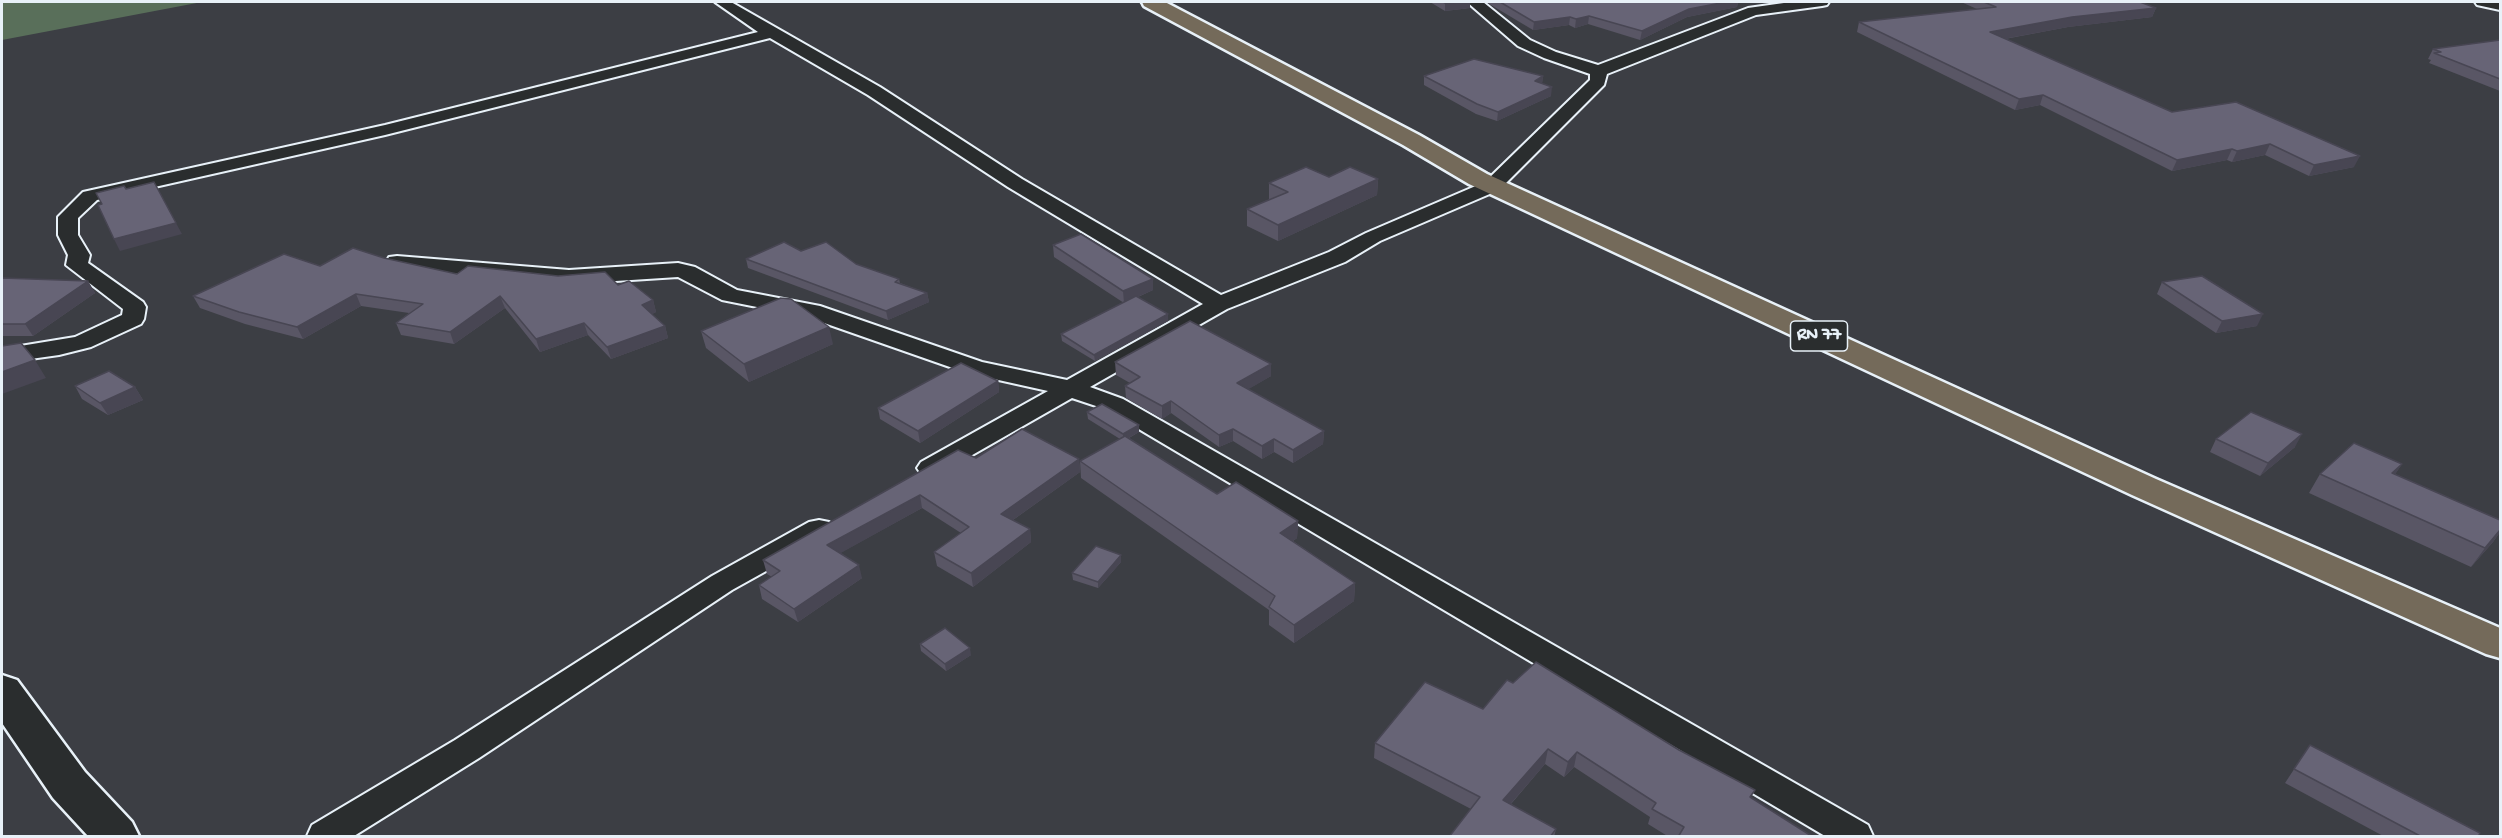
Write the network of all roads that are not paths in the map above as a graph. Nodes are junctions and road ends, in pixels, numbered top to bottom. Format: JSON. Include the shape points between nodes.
{"nodes":[{"id":1,"x":722,"y":2,"type":"edge"},
{"id":2,"x":1151,"y":2,"type":"edge"},
{"id":3,"x":1474,"y":2,"type":"edge"},
{"id":4,"x":1822,"y":2,"type":"edge"},
{"id":5,"x":2482,"y":2,"type":"edge"},
{"id":6,"x":2500,"y":6,"type":"edge"},
{"id":7,"x":772,"y":33,"type":"junction"},
{"id":8,"x":1599,"y":72,"type":"junction"},
{"id":9,"x":1492,"y":186,"type":"junction"},
{"id":10,"x":397,"y":262,"type":"edge"},
{"id":11,"x":1218,"y":304,"type":"junction"},
{"id":12,"x":2,"y":356,"type":"edge"},
{"id":13,"x":1069,"y":388,"type":"junction"},
{"id":14,"x":909,"y":480,"type":"edge"},
{"id":15,"x":836,"y":520,"type":"edge"},
{"id":16,"x":2500,"y":644,"type":"edge"},
{"id":17,"x":2,"y":692,"type":"edge"},
{"id":18,"x":116,"y":837,"type":"edge"},
{"id":19,"x":325,"y":837,"type":"edge"},
{"id":20,"x":1855,"y":837,"type":"edge"}],
"edges":[{"from":1,"to":7,"type":"street"},
{"from":2,"to":9,"type":"main road","number":"RN 77"},
{"from":3,"to":8,"type":"street","via":[[1524,43]]},
{"from":4,"to":8,"type":"street","via":[[1753,11]]},
{"from":5,"to":6,"type":"street"},
{"from":7,"to":11,"type":"street","via":[[874,91],[1005,177]]},
{"from":7,"to":12,"type":"street","via":[[386,130],[90,196],[68,217],[68,235],[79,255],[77,265],[135,307],[133,319],[83,342]]},
{"from":8,"to":9,"type":"street","via":[[1598,81]]},
{"from":9,"to":11,"type":"street","via":[[1373,237],[1337,257]]},
{"from":9,"to":16,"type":"main road","number":"RN 77","via":[[2144,487]]},
{"from":10,"to":13,"type":"street","via":[[569,277],[678,270],[730,295],[812,311],[976,368]]},
{"from":11,"to":13,"type":"street"},
{"from":13,"to":14,"type":"street"},
{"from":13,"to":20,"type":"street","via":[[1114,404]]},
{"from":15,"to":19,"type":"street","via":[[722,583]]},
{"from":17,"to":18,"type":"main road","via":[[69,785]]}]}
